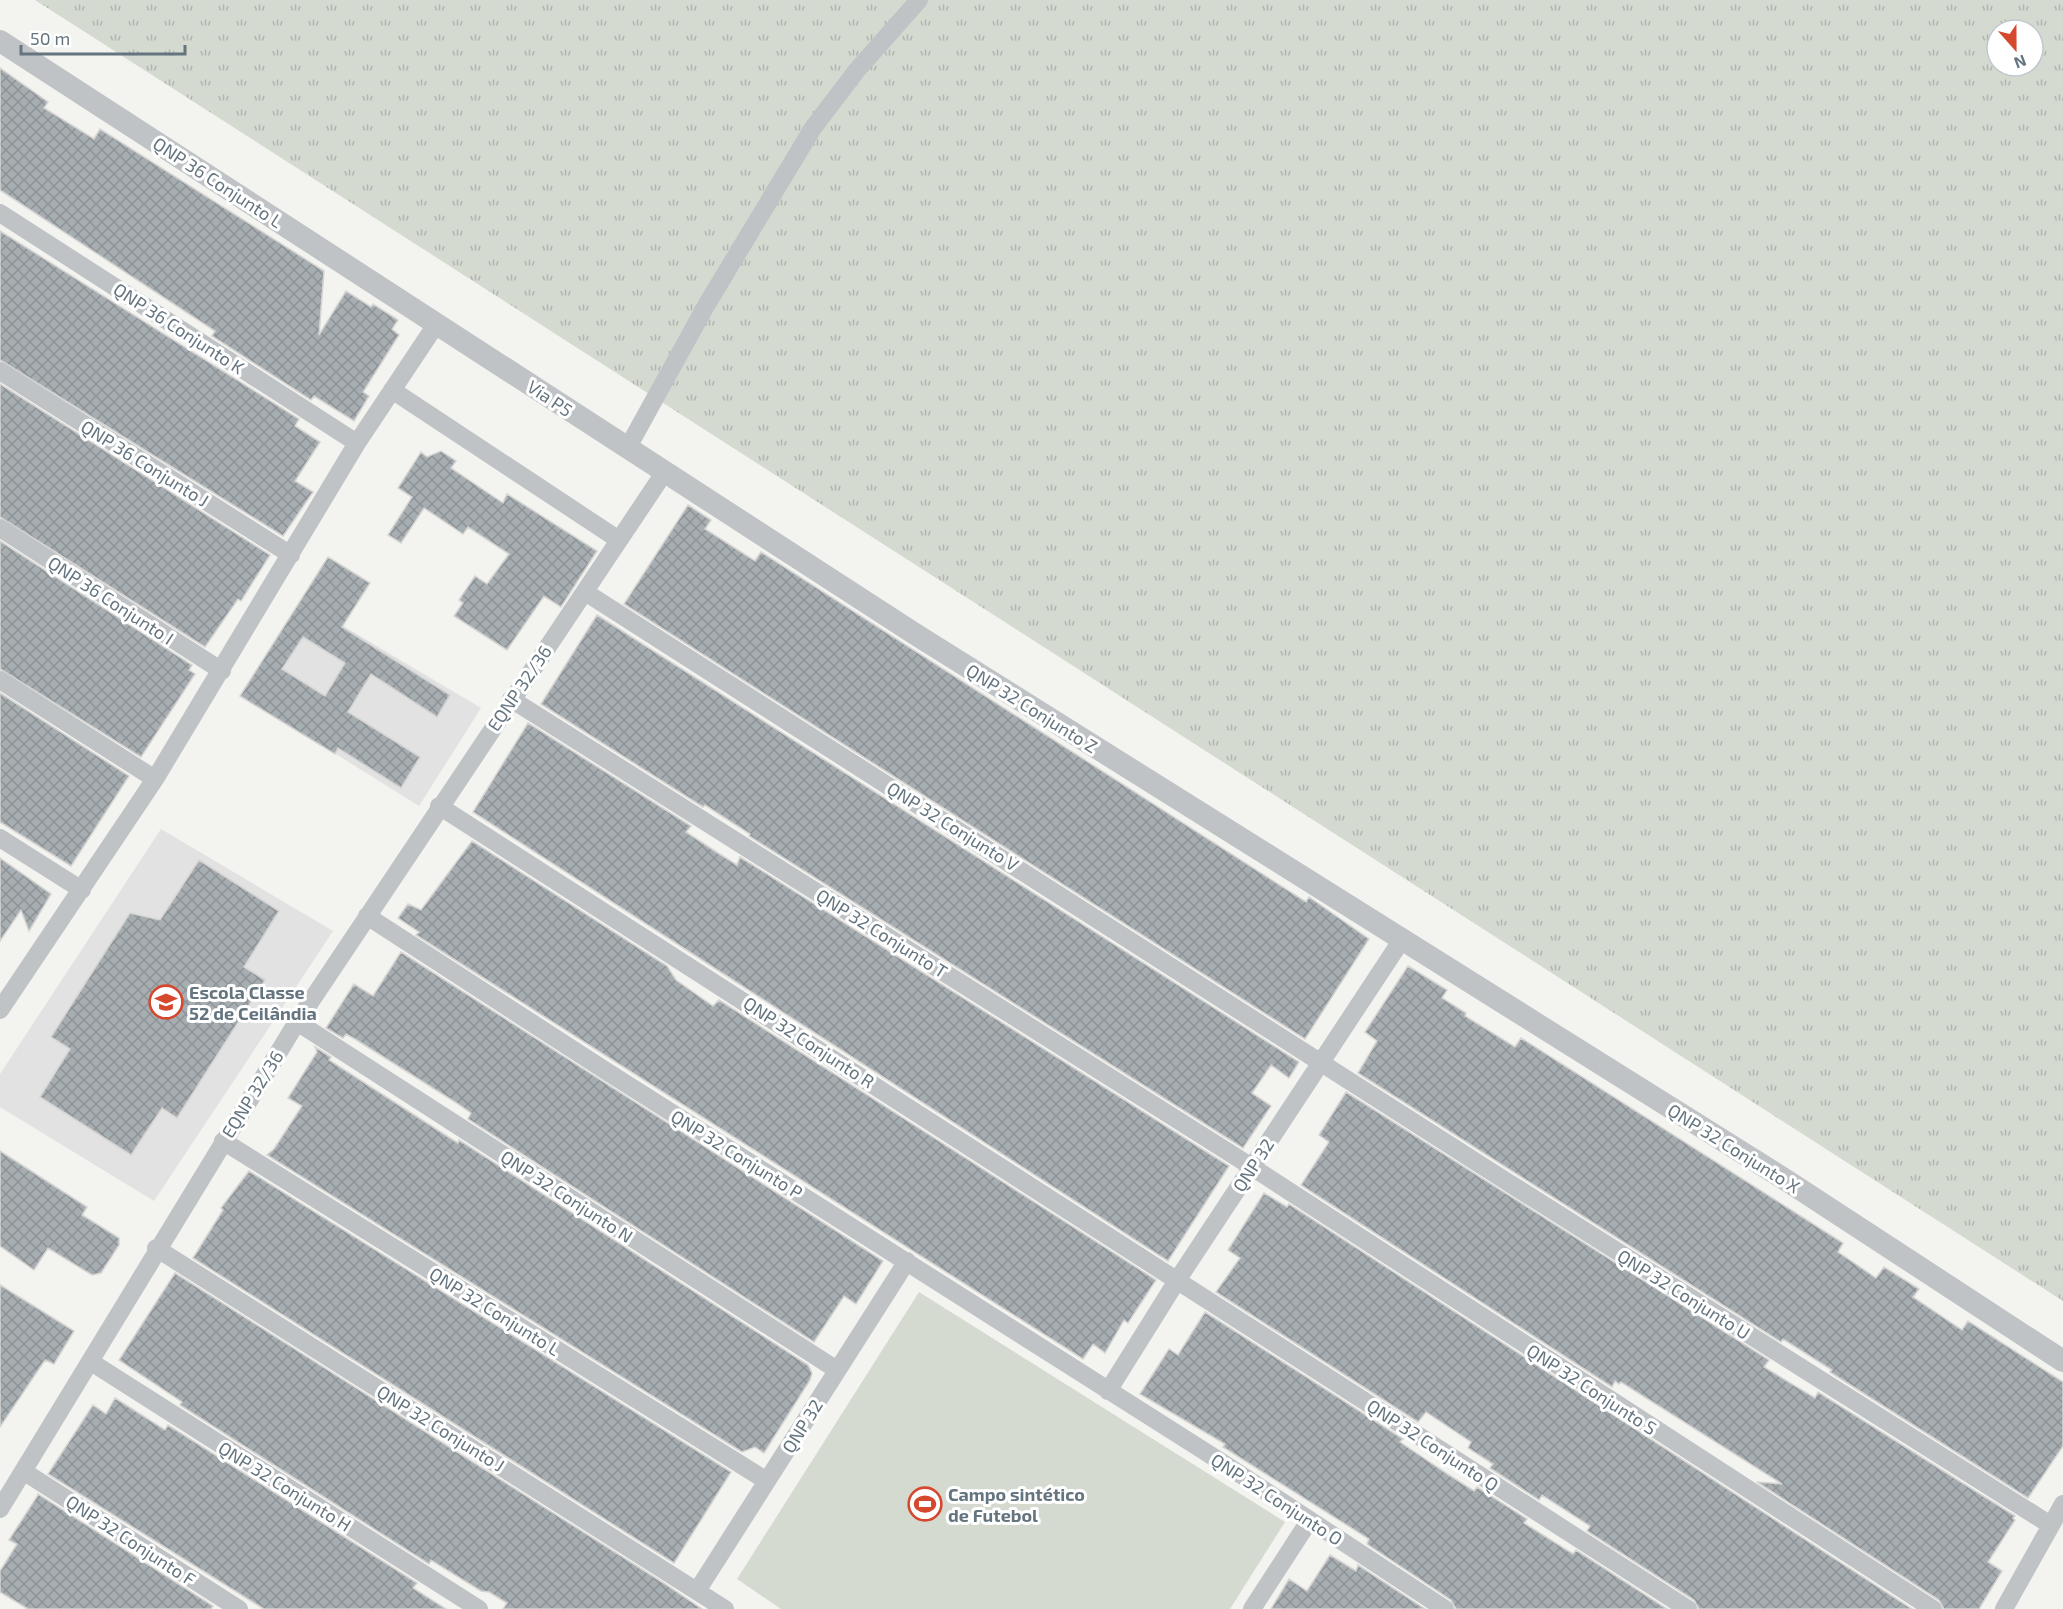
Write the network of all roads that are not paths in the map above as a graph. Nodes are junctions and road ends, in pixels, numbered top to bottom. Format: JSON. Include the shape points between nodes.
{"nodes":[{"id":1,"x":919,"y":0,"type":"edge"},
{"id":2,"x":0,"y":41,"type":"edge"},
{"id":3,"x":0,"y":213,"type":"edge"},
{"id":4,"x":436,"y":323,"type":"junction"},
{"id":5,"x":0,"y":371,"type":"edge"},
{"id":6,"x":392,"y":390,"type":"junction"},
{"id":7,"x":357,"y":443,"type":"junction"},
{"id":8,"x":627,"y":449,"type":"junction"},
{"id":9,"x":664,"y":473,"type":"junction"},
{"id":10,"x":0,"y":528,"type":"edge"},
{"id":11,"x":619,"y":540,"type":"junction"},
{"id":12,"x":291,"y":555,"type":"junction"},
{"id":13,"x":585,"y":592,"type":"junction"},
{"id":14,"x":222,"y":671,"type":"junction"},
{"id":15,"x":0,"y":680,"type":"edge"},
{"id":16,"x":512,"y":699,"type":"junction"},
{"id":17,"x":155,"y":779,"type":"junction"},
{"id":18,"x":439,"y":806,"type":"junction"},
{"id":19,"x":0,"y":838,"type":"edge"},
{"id":20,"x":82,"y":890,"type":"junction"},
{"id":21,"x":367,"y":916,"type":"junction"},
{"id":22,"x":1401,"y":941,"type":"junction"},
{"id":23,"x":5,"y":990,"type":"edge"},
{"id":24,"x":0,"y":1010,"type":"edge"},
{"id":25,"x":297,"y":1022,"type":"junction"},
{"id":26,"x":1321,"y":1061,"type":"junction"},
{"id":27,"x":224,"y":1141,"type":"junction"},
{"id":28,"x":1252,"y":1167,"type":"junction"},
{"id":29,"x":156,"y":1248,"type":"junction"},
{"id":30,"x":907,"y":1261,"type":"junction"},
{"id":31,"x":1178,"y":1279,"type":"junction"},
{"id":32,"x":2063,"y":1361,"type":"edge"},
{"id":33,"x":91,"y":1362,"type":"junction"},
{"id":34,"x":837,"y":1370,"type":"junction"},
{"id":35,"x":1108,"y":1391,"type":"junction"},
{"id":36,"x":23,"y":1471,"type":"junction"},
{"id":37,"x":767,"y":1481,"type":"junction"},
{"id":38,"x":2063,"y":1504,"type":"edge"},
{"id":39,"x":0,"y":1509,"type":"edge"},
{"id":40,"x":1309,"y":1521,"type":"junction"},
{"id":41,"x":2049,"y":1524,"type":"junction"},
{"id":42,"x":697,"y":1591,"type":"junction"},
{"id":43,"x":239,"y":1609,"type":"edge"},
{"id":44,"x":478,"y":1609,"type":"edge"},
{"id":45,"x":725,"y":1609,"type":"edge"},
{"id":46,"x":1252,"y":1609,"type":"edge"},
{"id":47,"x":1445,"y":1609,"type":"edge"},
{"id":48,"x":1688,"y":1609,"type":"edge"},
{"id":49,"x":1933,"y":1609,"type":"edge"},
{"id":50,"x":2004,"y":1609,"type":"edge"}],
"edges":[{"from":1,"to":8,"type":"street","via":[[857,70],[813,128],[707,304]]},
{"from":2,"to":4,"type":"street","name":"QNP 36 Conjunto L"},
{"from":3,"to":7,"type":"street","name":"QNP 36 Conjunto K"},
{"from":4,"to":6,"type":"street"},
{"from":4,"to":8,"type":"street","name":"Via P5"},
{"from":5,"to":12,"type":"street","name":"QNP 36 Conjunto J"},
{"from":6,"to":7,"type":"street"},
{"from":6,"to":11,"type":"street"},
{"from":7,"to":12,"type":"street"},
{"from":8,"to":9,"type":"street","name":"Via P5"},
{"from":9,"to":11,"type":"street","name":"EQNP 32/36"},
{"from":9,"to":22,"type":"street","name":"QNP 32 Conjunto Z"},
{"from":10,"to":14,"type":"street","name":"QNP 36 Conjunto I"},
{"from":11,"to":13,"type":"street","name":"EQNP 32/36"},
{"from":12,"to":14,"type":"street"},
{"from":13,"to":16,"type":"street","name":"EQNP 32/36"},
{"from":13,"to":26,"type":"street","name":"QNP 32 Conjunto V"},
{"from":14,"to":17,"type":"street"},
{"from":15,"to":17,"type":"street"},
{"from":16,"to":18,"type":"street","name":"EQNP 32/36"},
{"from":16,"to":28,"type":"street","name":"QNP 32 Conjunto T"},
{"from":17,"to":20,"type":"street"},
{"from":18,"to":21,"type":"street","name":"EQNP 32/36"},
{"from":18,"to":31,"type":"street","name":"QNP 32 Conjunto R"},
{"from":19,"to":20,"type":"street"},
{"from":20,"to":23,"type":"street"},
{"from":21,"to":25,"type":"street","name":"EQNP 32/36"},
{"from":21,"to":30,"type":"street","name":"QNP 32 Conjunto P"},
{"from":22,"to":26,"type":"street","name":"QNP 32"},
{"from":22,"to":32,"type":"street","name":"QNP 32 Conjunto X","via":[[1790,1182]]},
{"from":23,"to":24,"type":"street"},
{"from":25,"to":27,"type":"street","name":"EQNP 32/36"},
{"from":25,"to":34,"type":"street","name":"QNP 32 Conjunto N"},
{"from":26,"to":28,"type":"street","name":"QNP 32"},
{"from":26,"to":41,"type":"street","name":"QNP 32 Conjunto U"},
{"from":27,"to":29,"type":"street","name":"EQNP 32/36"},
{"from":27,"to":37,"type":"street","name":"QNP 32 Conjunto L"},
{"from":28,"to":31,"type":"street","name":"QNP 32"},
{"from":28,"to":49,"type":"street","name":"QNP 32 Conjunto S"},
{"from":29,"to":33,"type":"street","name":"EQNP 32/36"},
{"from":29,"to":42,"type":"street","name":"QNP 32 Conjunto J"},
{"from":30,"to":34,"type":"street","name":"QNP 32"},
{"from":30,"to":35,"type":"street","name":"QNP 32 Conjunto P"},
{"from":31,"to":35,"type":"street","name":"QNP 32"},
{"from":31,"to":48,"type":"street","name":"QNP 32 Conjunto Q"},
{"from":33,"to":36,"type":"street","name":"EQNP 32/36"},
{"from":33,"to":44,"type":"street","name":"QNP 32 Conjunto H"},
{"from":34,"to":37,"type":"street","name":"QNP 32"},
{"from":35,"to":40,"type":"street","name":"QNP 32 Conjunto O"},
{"from":36,"to":39,"type":"street","name":"EQNP 32/36"},
{"from":36,"to":43,"type":"street","name":"QNP 32 Conjunto F"},
{"from":37,"to":42,"type":"street","name":"QNP 32"},
{"from":38,"to":41,"type":"street"},
{"from":40,"to":46,"type":"street"},
{"from":40,"to":47,"type":"street","name":"QNP 32 Conjunto O"},
{"from":41,"to":50,"type":"street"},
{"from":42,"to":45,"type":"street","name":"QNP 32 Conjunto J"}]}
